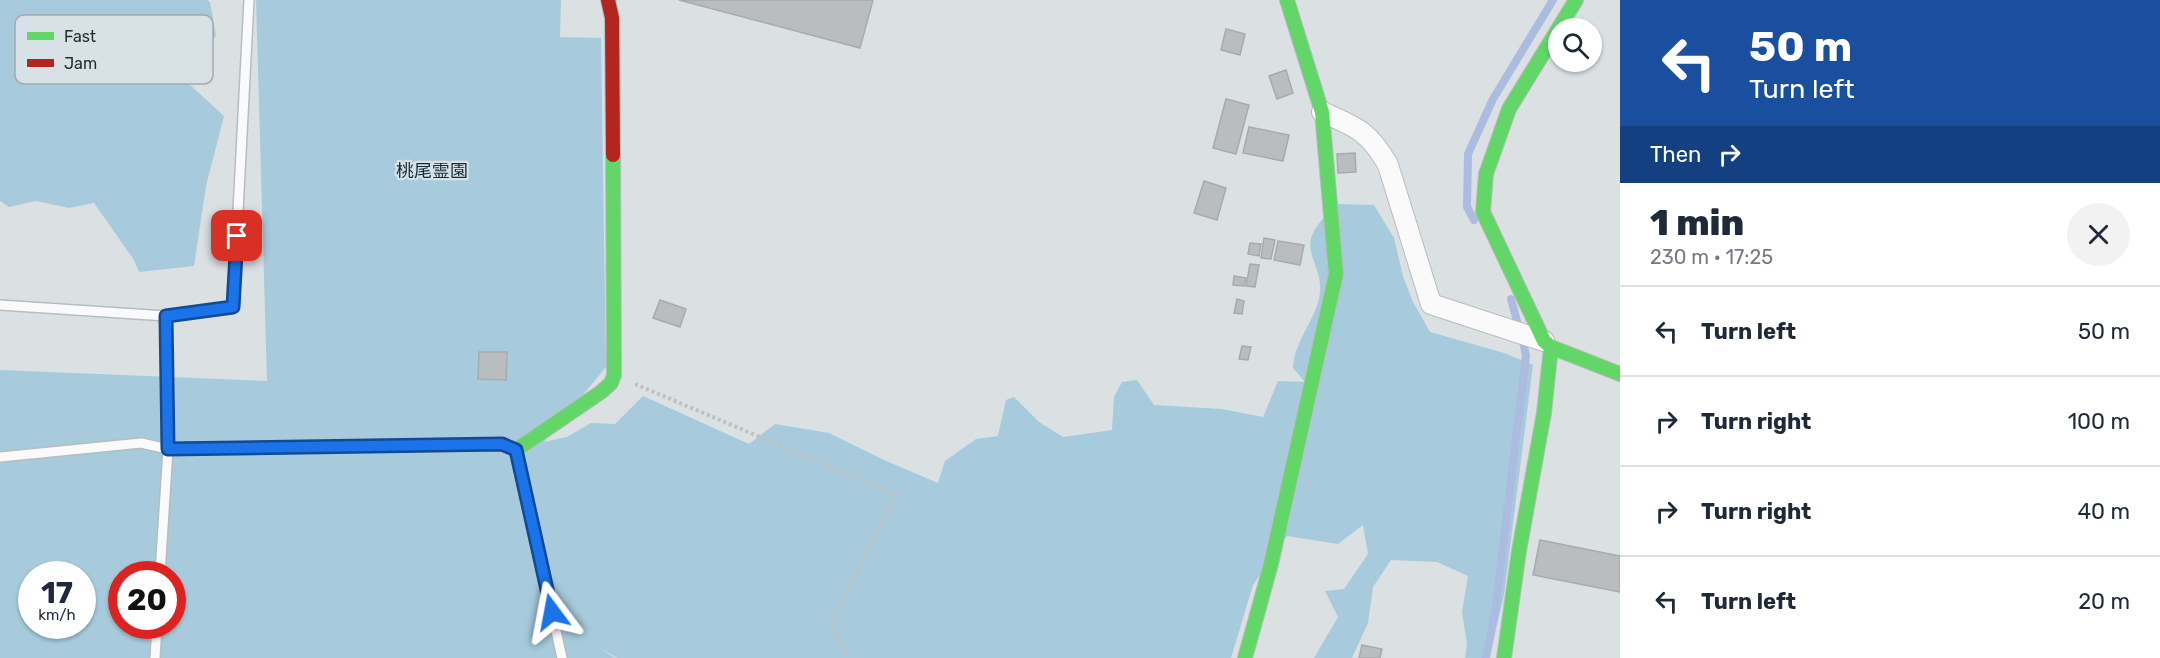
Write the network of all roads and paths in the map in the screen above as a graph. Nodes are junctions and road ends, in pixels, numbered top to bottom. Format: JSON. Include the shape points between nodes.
{"nodes":[{"id":1,"x":249,"y":0,"type":"edge"},
{"id":2,"x":608,"y":0,"type":"edge"},
{"id":3,"x":1287,"y":0,"type":"edge"},
{"id":4,"x":1576,"y":0,"type":"edge"},
{"id":5,"x":1322,"y":112,"type":"junction"},
{"id":6,"x":0,"y":305,"type":"edge"},
{"id":7,"x":166,"y":316,"type":"junction"},
{"id":8,"x":1548,"y":344,"type":"junction"},
{"id":9,"x":1620,"y":374,"type":"edge"},
{"id":10,"x":614,"y":375,"type":"junction"},
{"id":11,"x":168,"y":449,"type":"junction"},
{"id":12,"x":516,"y":450,"type":"junction"},
{"id":13,"x":0,"y":457,"type":"edge"},
{"id":14,"x":161,"y":561,"type":"edge"},
{"id":15,"x":156,"y":639,"type":"edge"},
{"id":16,"x":155,"y":658,"type":"edge"},
{"id":17,"x":562,"y":658,"type":"edge"},
{"id":18,"x":848,"y":658,"type":"edge"},
{"id":19,"x":1245,"y":658,"type":"edge"},
{"id":20,"x":1504,"y":658,"type":"edge"}],
"edges":[{"from":1,"to":7,"type":"lane","via":[[233,307]]},
{"from":2,"to":10,"type":"street","via":[[612,18]]},
{"from":3,"to":5,"type":"street"},
{"from":4,"to":8,"type":"street","via":[[1509,109],[1486,174],[1483,212]]},
{"from":5,"to":8,"type":"street","via":[[1361,129],[1388,165],[1431,304]]},
{"from":5,"to":19,"type":"street","via":[[1336,274],[1271,564]]},
{"from":6,"to":7,"type":"lane"},
{"from":7,"to":11,"type":"lane"},
{"from":8,"to":9,"type":"street"},
{"from":8,"to":20,"type":"street","via":[[1544,413]]},
{"from":10,"to":12,"type":"street","via":[[601,392]]},
{"from":10,"to":18,"type":"path","via":[[897,495],[830,623]]},
{"from":11,"to":12,"type":"lane","via":[[502,444]]},
{"from":11,"to":13,"type":"lane","via":[[141,442]]},
{"from":11,"to":14,"type":"lane"},
{"from":12,"to":17,"type":"lane"},
{"from":15,"to":16,"type":"lane"}]}
